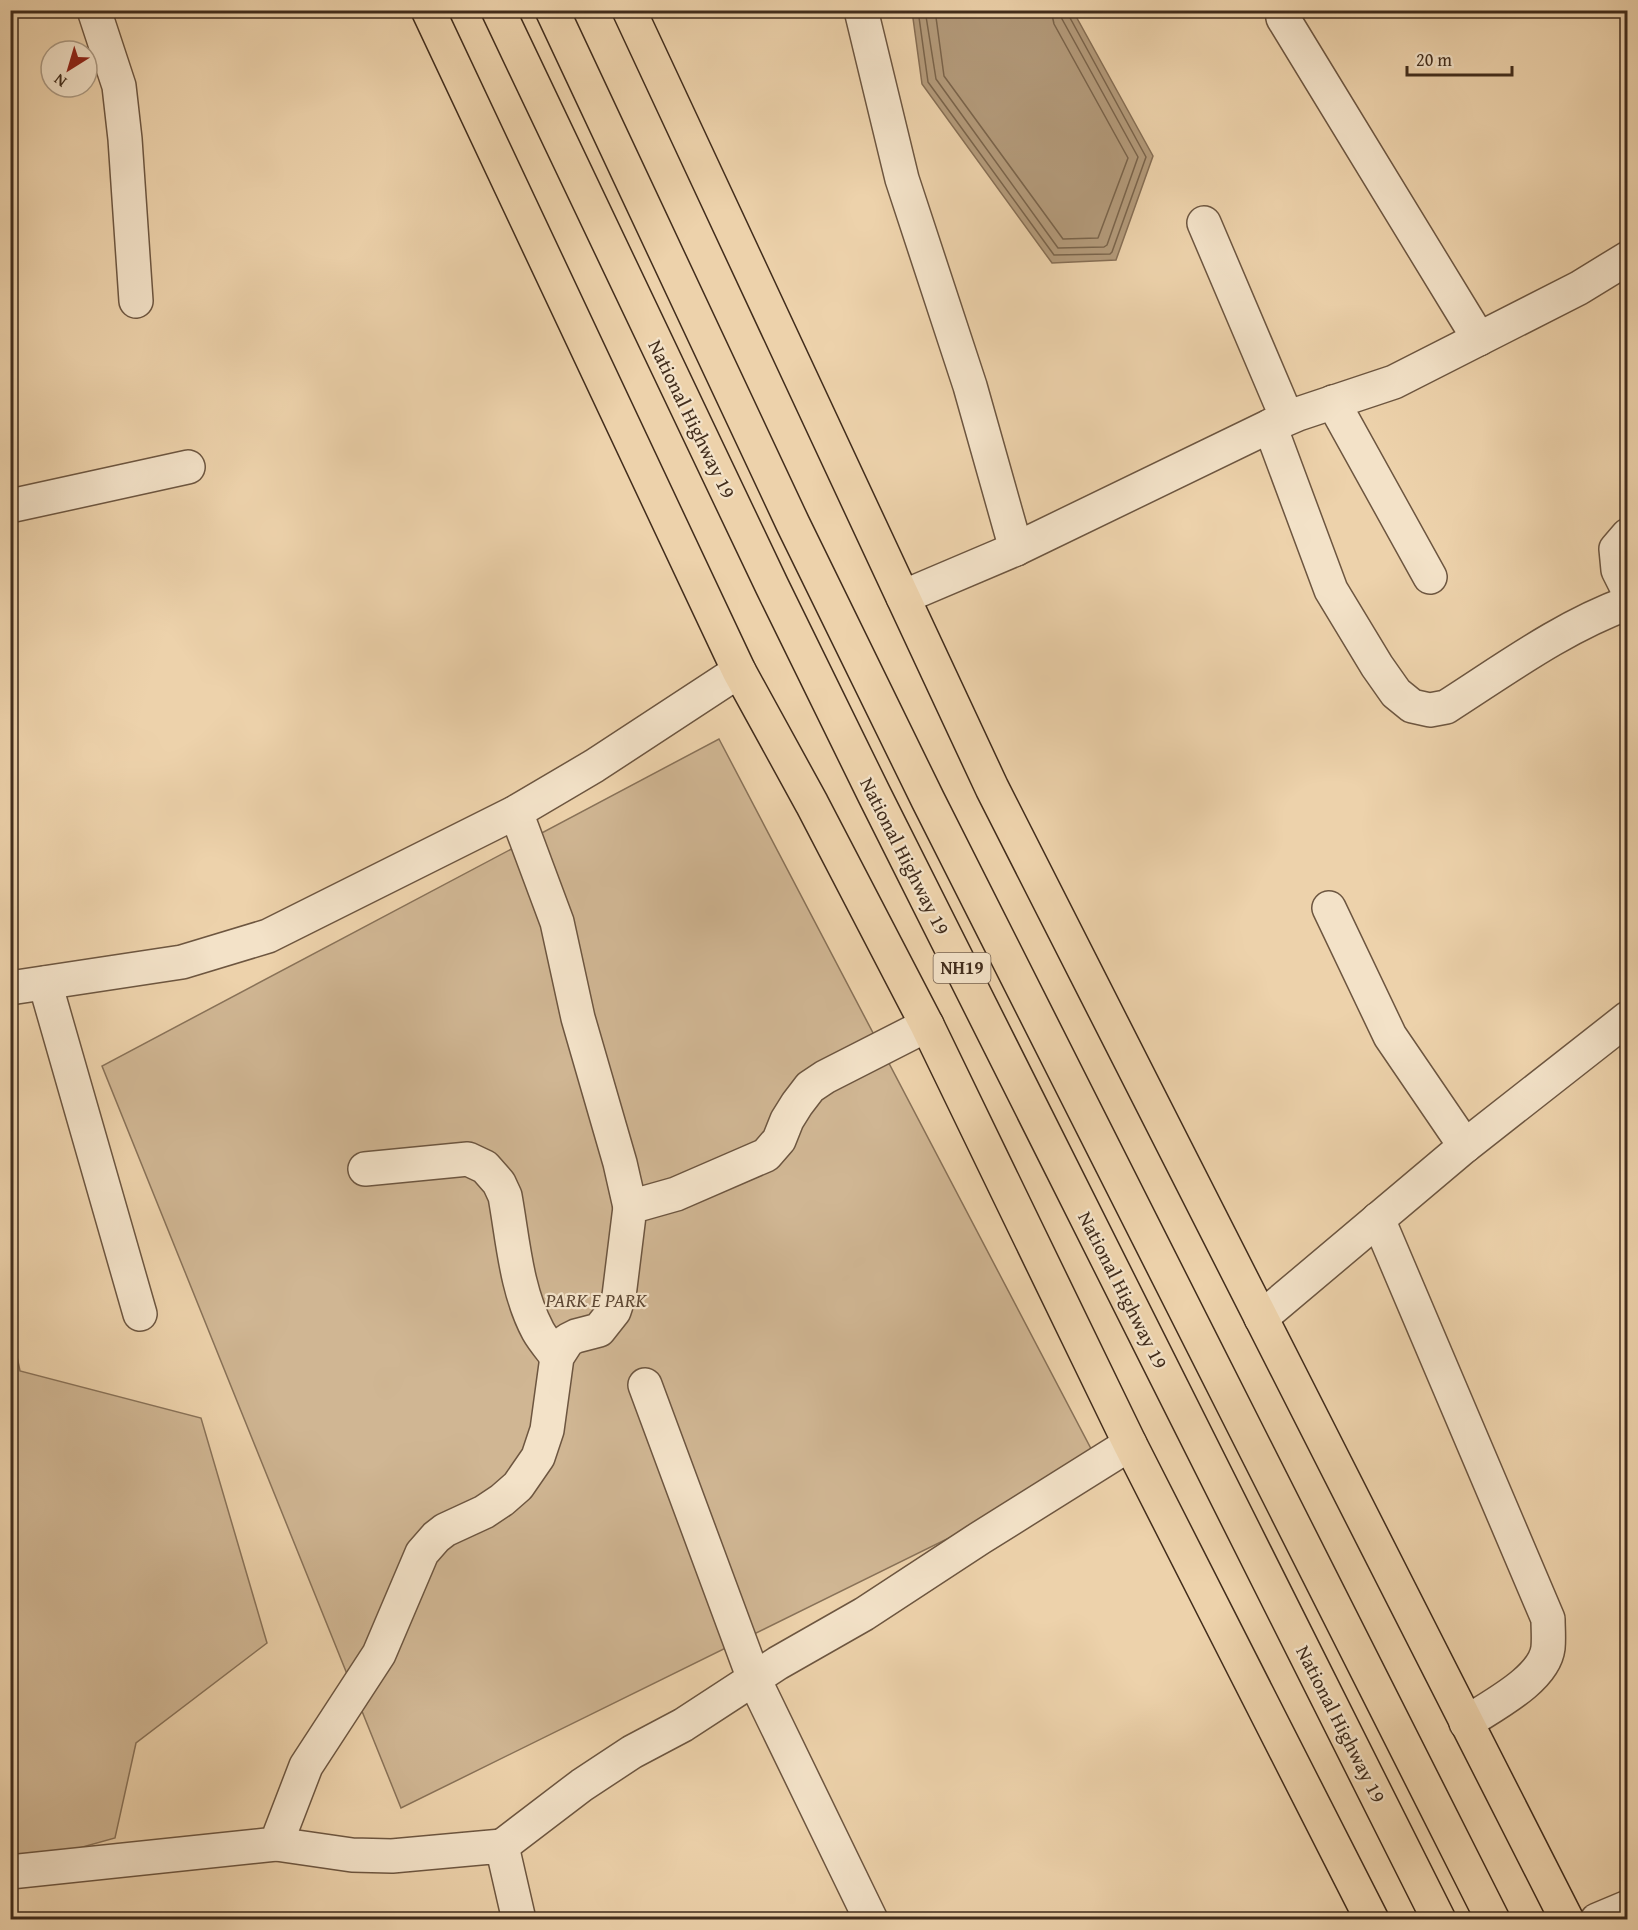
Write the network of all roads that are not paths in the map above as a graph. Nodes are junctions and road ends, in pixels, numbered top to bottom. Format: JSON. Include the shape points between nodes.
{"nodes":[{"id":1,"x":94,"y":10,"type":"edge"},
{"id":2,"x":428,"y":10,"type":"edge"},
{"id":3,"x":498,"y":10,"type":"edge"},
{"id":4,"x":552,"y":10,"type":"edge"},
{"id":5,"x":629,"y":10,"type":"edge"},
{"id":6,"x":861,"y":10,"type":"edge"},
{"id":7,"x":1282,"y":10,"type":"edge"},
{"id":8,"x":1204,"y":223,"type":"dead end"},
{"id":9,"x":1628,"y":258,"type":"edge"},
{"id":10,"x":136,"y":301,"type":"dead end"},
{"id":11,"x":1479,"y":339,"type":"junction"},
{"id":12,"x":1333,"y":402,"type":"junction"},
{"id":13,"x":1279,"y":422,"type":"junction"},
{"id":14,"x":188,"y":467,"type":"dead end"},
{"id":15,"x":10,"y":506,"type":"edge"},
{"id":16,"x":1628,"y":536,"type":"edge"},
{"id":17,"x":1016,"y":549,"type":"junction"},
{"id":18,"x":1430,"y":578,"type":"dead end"},
{"id":19,"x":1628,"y":590,"type":"edge"},
{"id":20,"x":903,"y":597,"type":"junction"},
{"id":21,"x":1628,"y":603,"type":"edge"},
{"id":22,"x":739,"y":671,"type":"junction"},
{"id":23,"x":516,"y":812,"type":"junction"},
{"id":24,"x":1329,"y":908,"type":"dead end"},
{"id":25,"x":45,"y":982,"type":"junction"},
{"id":26,"x":10,"y":988,"type":"edge"},
{"id":27,"x":1628,"y":1018,"type":"edge"},
{"id":28,"x":927,"y":1025,"type":"junction"},
{"id":29,"x":1465,"y":1146,"type":"junction"},
{"id":30,"x":365,"y":1169,"type":"dead end"},
{"id":31,"x":630,"y":1207,"type":"junction"},
{"id":32,"x":1378,"y":1219,"type":"junction"},
{"id":33,"x":140,"y":1314,"type":"dead end"},
{"id":34,"x":1261,"y":1318,"type":"junction"},
{"id":35,"x":557,"y":1357,"type":"junction"},
{"id":36,"x":645,"y":1385,"type":"dead end"},
{"id":37,"x":1130,"y":1444,"type":"junction"},
{"id":38,"x":754,"y":1679,"type":"junction"},
{"id":39,"x":1466,"y":1723,"type":"junction"},
{"id":40,"x":276,"y":1844,"type":"junction"},
{"id":41,"x":502,"y":1846,"type":"junction"},
{"id":42,"x":10,"y":1872,"type":"edge"},
{"id":43,"x":1628,"y":1907,"type":"edge"},
{"id":44,"x":519,"y":1920,"type":"edge"},
{"id":45,"x":871,"y":1920,"type":"edge"},
{"id":46,"x":1372,"y":1920,"type":"edge"},
{"id":47,"x":1439,"y":1920,"type":"edge"},
{"id":48,"x":1492,"y":1920,"type":"edge"},
{"id":49,"x":1567,"y":1920,"type":"edge"},
{"id":50,"x":1597,"y":1920,"type":"edge"}],
"edges":[{"from":1,"to":10,"type":"street","via":[[119,86]]},
{"from":2,"to":22,"type":"main road"},
{"from":3,"to":47,"type":"main road","name":"National Highway 19","number":"NH19","via":[[874,794]]},
{"from":4,"to":48,"type":"main road","number":"NH19","via":[[922,790]]},
{"from":5,"to":20,"type":"main road"},
{"from":6,"to":17,"type":"street","via":[[902,179],[970,386]]},
{"from":7,"to":11,"type":"street","via":[[1283,18]]},
{"from":8,"to":13,"type":"street"},
{"from":9,"to":11,"type":"street","via":[[1580,288]]},
{"from":11,"to":12,"type":"street","via":[[1394,382]]},
{"from":12,"to":13,"type":"street"},
{"from":12,"to":18,"type":"street"},
{"from":13,"to":17,"type":"street"},
{"from":13,"to":21,"type":"street","via":[[1331,590],[1396,693],[1412,706],[1430,710],[1446,707],[1563,633],[1597,614]]},
{"from":14,"to":15,"type":"street"},
{"from":16,"to":19,"type":"street","via":[[1616,549],[1618,570]]},
{"from":17,"to":20,"type":"street"},
{"from":20,"to":34,"type":"main road","via":[[992,788]]},
{"from":22,"to":23,"type":"street"},
{"from":22,"to":28,"type":"main road"},
{"from":23,"to":25,"type":"street","via":[[268,936],[182,962]]},
{"from":23,"to":31,"type":"street","via":[[557,922],[578,1018]]},
{"from":24,"to":29,"type":"street","via":[[1390,1036]]},
{"from":25,"to":26,"type":"street"},
{"from":25,"to":33,"type":"street"},
{"from":27,"to":29,"type":"street"},
{"from":28,"to":31,"type":"street","via":[[810,1088],[766,1155],[676,1194]]},
{"from":28,"to":37,"type":"main road"},
{"from":29,"to":32,"type":"street"},
{"from":30,"to":35,"type":"street","via":[[468,1159],[485,1167],[505,1196],[520,1284],[530,1313],[538,1332]]},
{"from":31,"to":35,"type":"street","via":[[614,1311],[599,1330],[568,1340]]},
{"from":32,"to":34,"type":"street"},
{"from":32,"to":39,"type":"street","via":[[1548,1619],[1548,1650],[1541,1667]]},
{"from":34,"to":39,"type":"main road"},
{"from":35,"to":40,"type":"street","via":[[547,1430],[538,1457],[518,1486],[502,1500],[445,1530],[422,1553],[380,1654],[306,1766]]},
{"from":36,"to":38,"type":"street"},
{"from":37,"to":38,"type":"street","via":[[864,1614]]},
{"from":37,"to":46,"type":"main road"},
{"from":38,"to":41,"type":"street","via":[[592,1778]]},
{"from":38,"to":45,"type":"street"},
{"from":39,"to":49,"type":"main road"},
{"from":40,"to":41,"type":"street","via":[[352,1855],[392,1856]]},
{"from":40,"to":42,"type":"street"},
{"from":41,"to":44,"type":"street"},
{"from":43,"to":50,"type":"street"}]}
